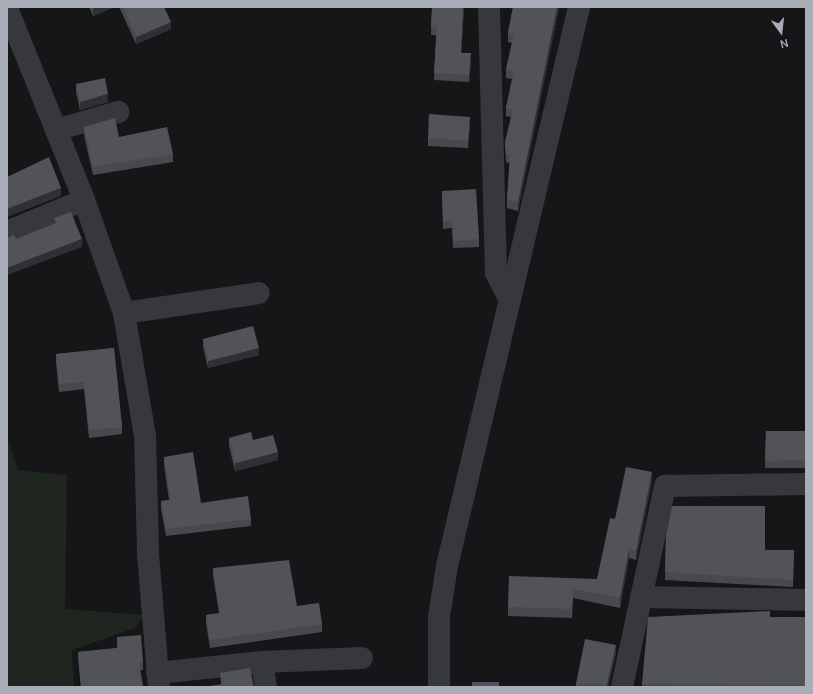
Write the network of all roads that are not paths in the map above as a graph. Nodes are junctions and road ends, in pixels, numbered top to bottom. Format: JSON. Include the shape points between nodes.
{"nodes":[{"id":1,"x":489,"y":7,"type":"edge"},
{"id":2,"x":579,"y":7,"type":"edge"},
{"id":3,"x":7,"y":8,"type":"edge"},
{"id":4,"x":118,"y":112,"type":"dead end"},
{"id":5,"x":56,"y":130,"type":"junction"},
{"id":6,"x":84,"y":200,"type":"junction"},
{"id":7,"x":7,"y":232,"type":"edge"},
{"id":8,"x":259,"y":293,"type":"dead end"},
{"id":9,"x":510,"y":300,"type":"junction"},
{"id":10,"x":124,"y":313,"type":"junction"},
{"id":11,"x":806,"y":484,"type":"edge"},
{"id":12,"x":641,"y":597,"type":"junction"},
{"id":13,"x":806,"y":600,"type":"edge"},
{"id":14,"x":362,"y":658,"type":"dead end"},
{"id":15,"x":262,"y":662,"type":"junction"},
{"id":16,"x":158,"y":680,"type":"edge"},
{"id":17,"x":266,"y":687,"type":"edge"},
{"id":18,"x":439,"y":687,"type":"edge"},
{"id":19,"x":622,"y":687,"type":"edge"}],
"edges":[{"from":1,"to":9,"type":"street","via":[[496,273]]},
{"from":2,"to":9,"type":"street"},
{"from":3,"to":5,"type":"street"},
{"from":4,"to":5,"type":"street"},
{"from":5,"to":6,"type":"street"},
{"from":6,"to":7,"type":"street"},
{"from":6,"to":10,"type":"street"},
{"from":8,"to":10,"type":"street"},
{"from":9,"to":18,"type":"street","via":[[447,566],[439,617]]},
{"from":10,"to":16,"type":"street","via":[[145,436],[148,554]]},
{"from":11,"to":12,"type":"street","via":[[665,486]]},
{"from":12,"to":13,"type":"street"},
{"from":12,"to":19,"type":"street"},
{"from":14,"to":15,"type":"street"},
{"from":15,"to":16,"type":"street"},
{"from":15,"to":17,"type":"street"}]}
